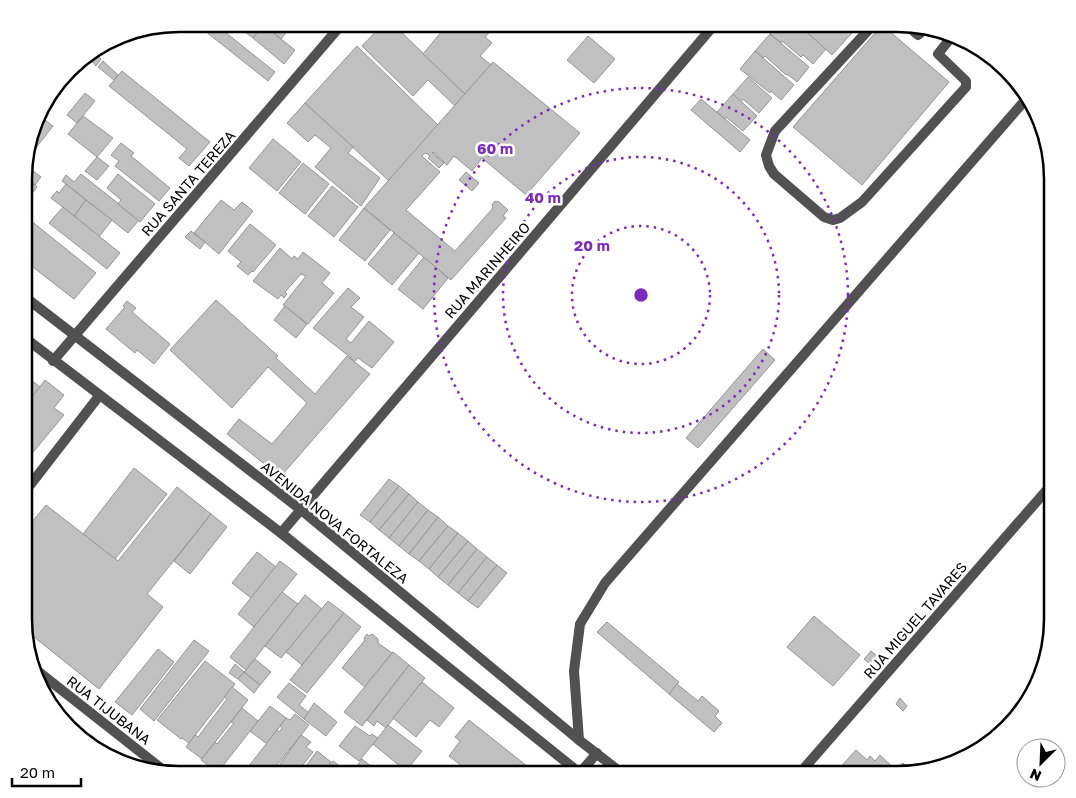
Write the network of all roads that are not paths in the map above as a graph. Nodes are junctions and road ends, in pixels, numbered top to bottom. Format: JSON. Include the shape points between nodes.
{"nodes":[{"id":1,"x":335,"y":32,"type":"edge"},
{"id":2,"x":708,"y":33,"type":"edge"},
{"id":3,"x":866,"y":33,"type":"edge"},
{"id":4,"x":948,"y":42,"type":"edge"},
{"id":5,"x":1022,"y":103,"type":"edge"},
{"id":6,"x":32,"y":303,"type":"edge"},
{"id":7,"x":75,"y":336,"type":"junction"},
{"id":8,"x":32,"y":344,"type":"edge"},
{"id":9,"x":53,"y":361,"type":"junction"},
{"id":10,"x":99,"y":396,"type":"junction"},
{"id":11,"x":33,"y":482,"type":"edge"},
{"id":12,"x":1043,"y":494,"type":"edge"},
{"id":13,"x":300,"y":509,"type":"junction"},
{"id":14,"x":281,"y":533,"type":"junction"},
{"id":15,"x":45,"y":677,"type":"edge"},
{"id":16,"x":579,"y":740,"type":"junction"},
{"id":17,"x":596,"y":753,"type":"junction"},
{"id":18,"x":154,"y":763,"type":"edge"},
{"id":19,"x":570,"y":766,"type":"edge"},
{"id":20,"x":586,"y":766,"type":"edge"},
{"id":21,"x":612,"y":766,"type":"edge"},
{"id":22,"x":807,"y":766,"type":"edge"}],
"edges":[{"from":1,"to":7,"type":"street","name":"RUA SANTA TEREZA"},
{"from":2,"to":13,"type":"street","name":"RUA MARINHEIRO"},
{"from":3,"to":4,"type":"street","via":[[775,131],[766,155],[774,174],[824,217],[833,220],[862,202],[966,87],[966,81],[938,54]]},
{"from":5,"to":16,"type":"street","via":[[605,583],[580,624],[574,671]]},
{"from":6,"to":7,"type":"street","name":"AVENIDA NOVA FORTALEZA"},
{"from":7,"to":9,"type":"street","name":"RUA SANTA TEREZA"},
{"from":7,"to":13,"type":"street","name":"AVENIDA NOVA FORTALEZA"},
{"from":8,"to":9,"type":"street"},
{"from":9,"to":10,"type":"street"},
{"from":10,"to":11,"type":"street"},
{"from":10,"to":14,"type":"street"},
{"from":12,"to":22,"type":"street","name":"RUA MIGUEL TAVARES"},
{"from":13,"to":14,"type":"street","name":"RUA MARINHEIRO"},
{"from":13,"to":16,"type":"street","name":"AVENIDA NOVA FORTALEZA"},
{"from":14,"to":19,"type":"street"},
{"from":15,"to":18,"type":"street","name":"RUA TIJUBANA"},
{"from":16,"to":17,"type":"street","name":"AVENIDA NOVA FORTALEZA"},
{"from":17,"to":20,"type":"street"},
{"from":17,"to":21,"type":"street","name":"AVENIDA NOVA FORTALEZA"}]}
